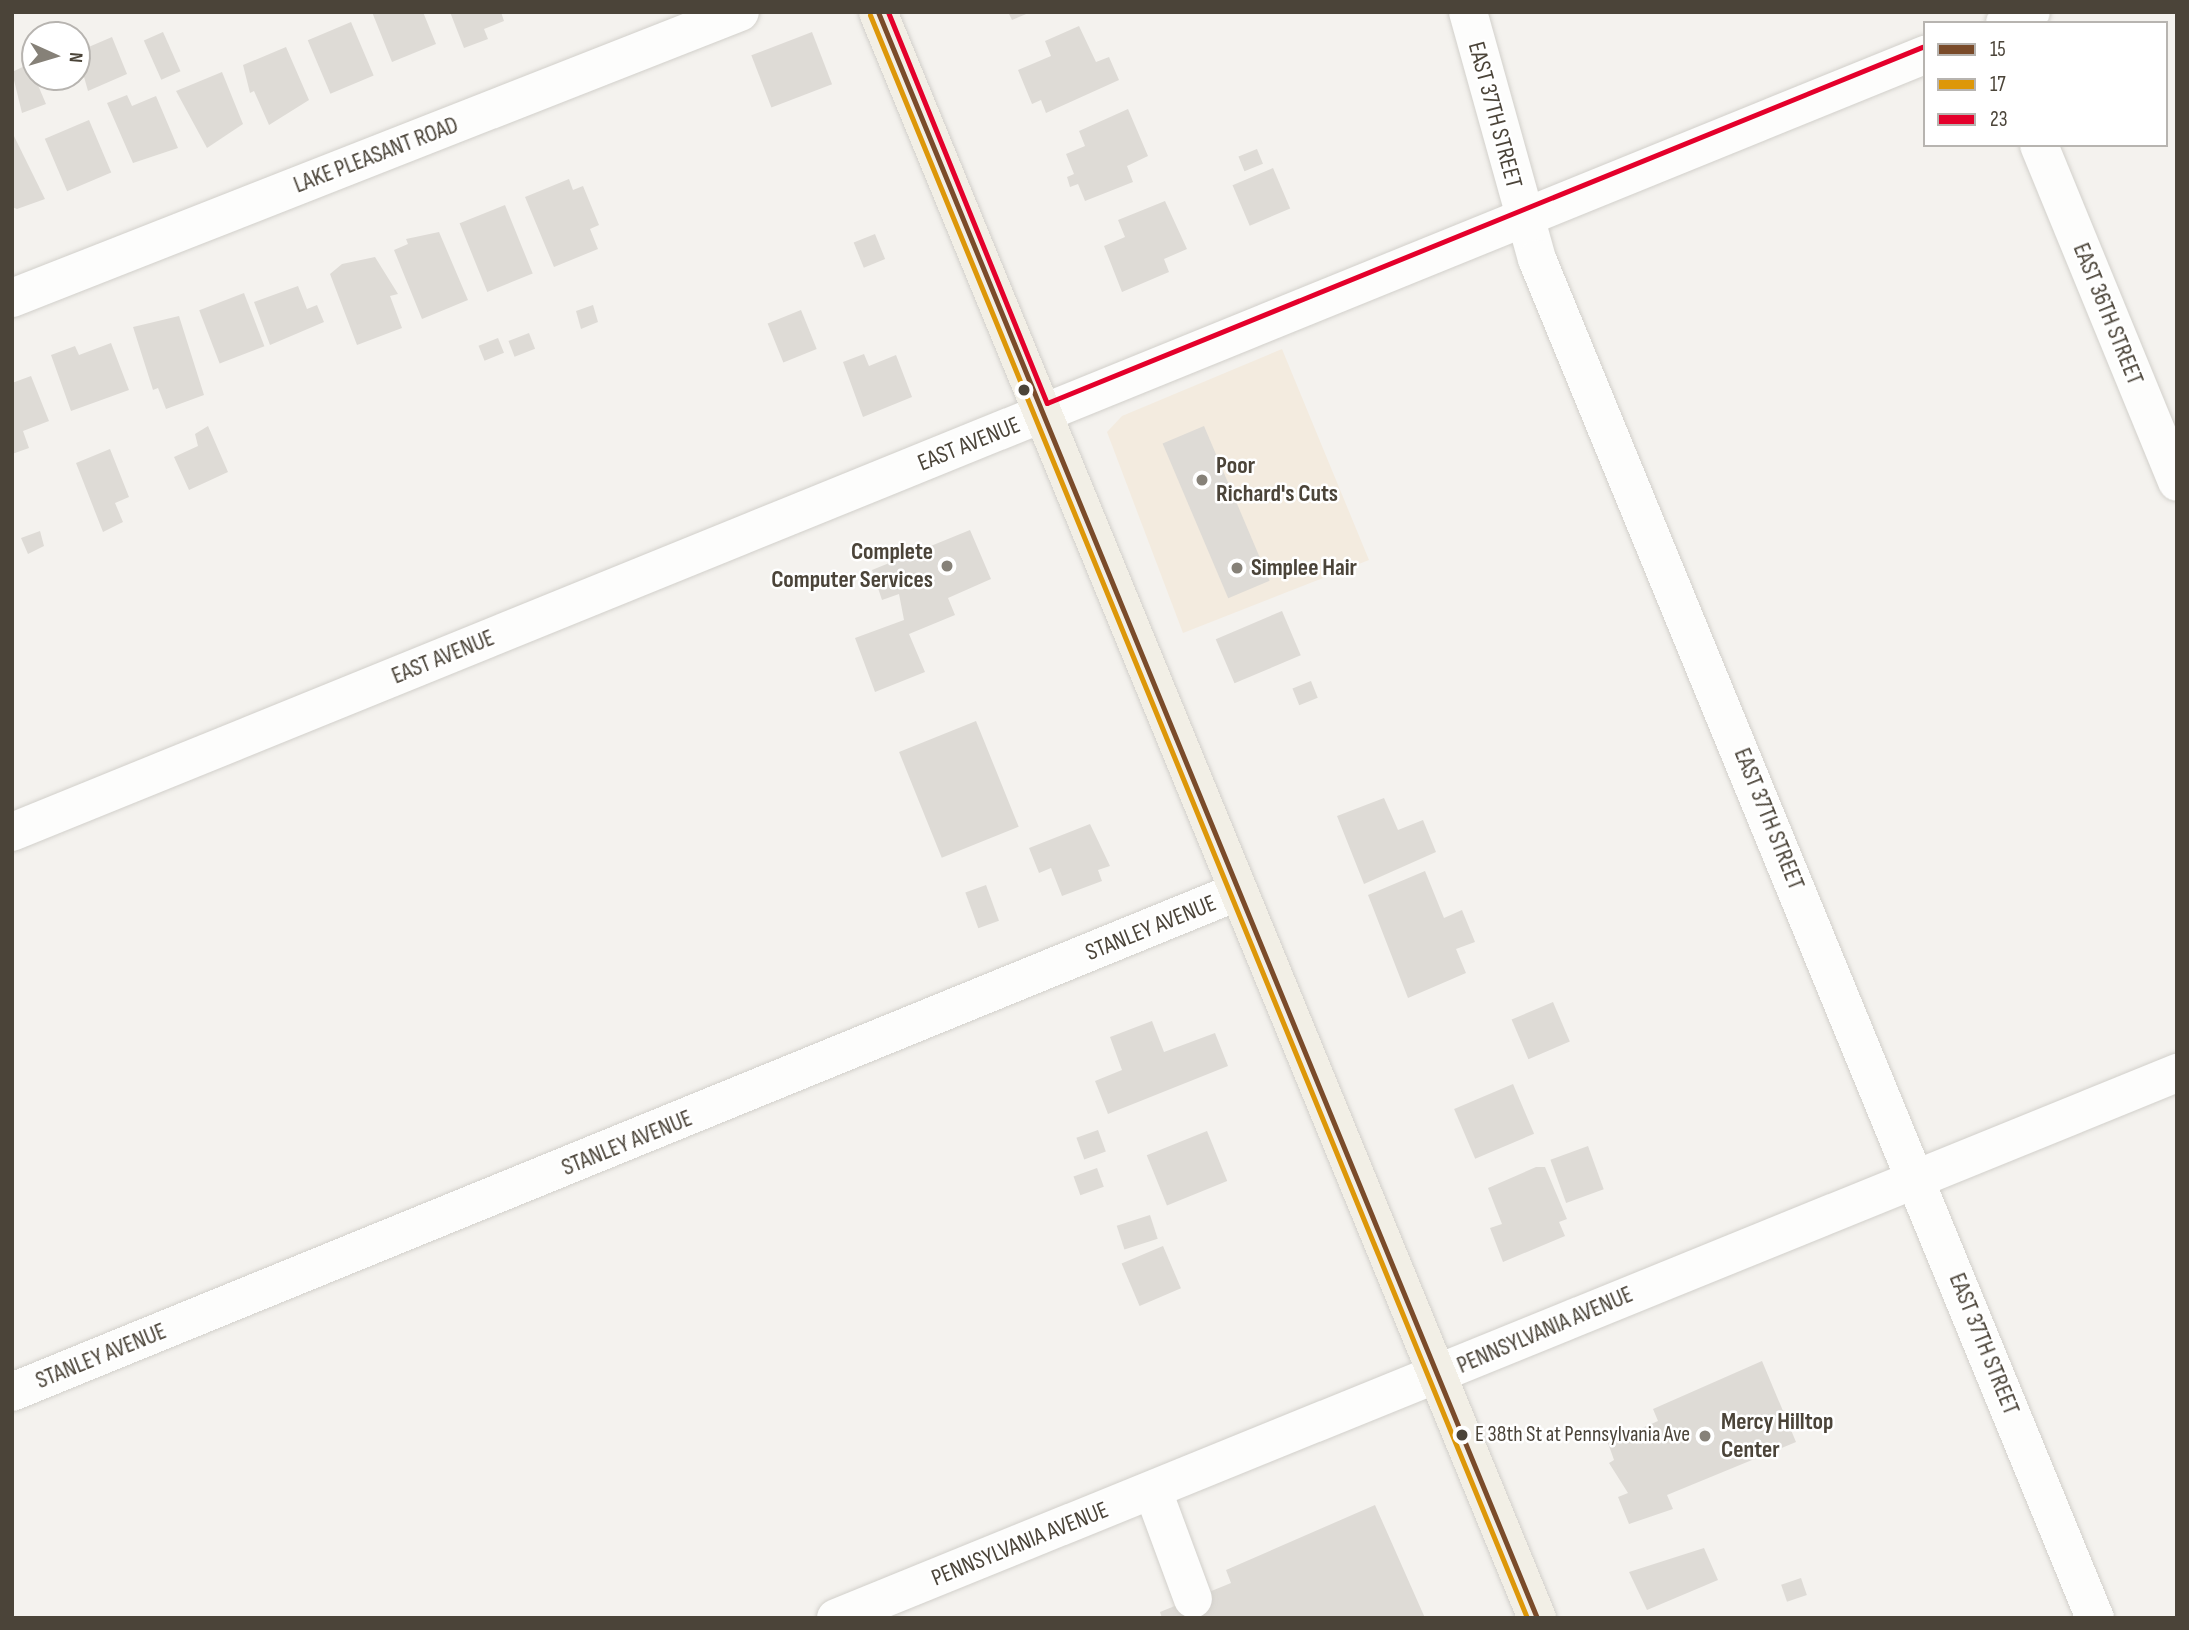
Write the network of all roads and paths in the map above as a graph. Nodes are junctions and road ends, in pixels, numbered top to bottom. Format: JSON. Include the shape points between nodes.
{"nodes":[{"id":1,"x":740,"y":12,"type":"edge"},
{"id":2,"x":878,"y":12,"type":"edge"},
{"id":3,"x":1468,"y":12,"type":"edge"},
{"id":4,"x":2031,"y":12,"type":"edge"},
{"id":5,"x":2010,"y":21,"type":"edge"},
{"id":6,"x":1923,"y":56,"type":"edge"},
{"id":7,"x":2040,"y":147,"type":"edge"},
{"id":8,"x":1521,"y":215,"type":"junction"},
{"id":9,"x":12,"y":298,"type":"edge"},
{"id":10,"x":1042,"y":414,"type":"junction"},
{"id":11,"x":2177,"y":482,"type":"edge"},
{"id":12,"x":12,"y":832,"type":"edge"},
{"id":13,"x":1240,"y":891,"type":"junction"},
{"id":14,"x":2177,"y":1073,"type":"edge"},
{"id":15,"x":1918,"y":1181,"type":"junction"},
{"id":16,"x":1438,"y":1375,"type":"junction"},
{"id":17,"x":12,"y":1392,"type":"edge"},
{"id":18,"x":1153,"y":1491,"type":"junction"},
{"id":19,"x":1192,"y":1599,"type":"dead end"},
{"id":20,"x":836,"y":1618,"type":"edge"},
{"id":21,"x":1538,"y":1618,"type":"edge"},
{"id":22,"x":2095,"y":1618,"type":"edge"}],
"edges":[{"from":1,"to":9,"type":"street","name":"LAKE PLEASANT ROAD"},
{"from":2,"to":10,"type":"main road"},
{"from":3,"to":8,"type":"street","name":"EAST 37TH STREET"},
{"from":4,"to":5,"type":"street"},
{"from":6,"to":8,"type":"street","name":"EAST AVENUE"},
{"from":7,"to":11,"type":"street","name":"EAST 36TH STREET"},
{"from":8,"to":10,"type":"street","name":"EAST AVENUE"},
{"from":8,"to":15,"type":"street","name":"EAST 37TH STREET"},
{"from":10,"to":12,"type":"street","name":"EAST AVENUE"},
{"from":10,"to":13,"type":"main road"},
{"from":13,"to":16,"type":"main road"},
{"from":13,"to":17,"type":"street","name":"STANLEY AVENUE"},
{"from":14,"to":15,"type":"street","name":"PENNSYLVANIA AVENUE"},
{"from":15,"to":16,"type":"street","name":"PENNSYLVANIA AVENUE"},
{"from":15,"to":22,"type":"street","name":"EAST 37TH STREET"},
{"from":16,"to":18,"type":"street","name":"PENNSYLVANIA AVENUE"},
{"from":16,"to":21,"type":"main road"},
{"from":18,"to":19,"type":"street"},
{"from":18,"to":20,"type":"street","name":"PENNSYLVANIA AVENUE"}]}
